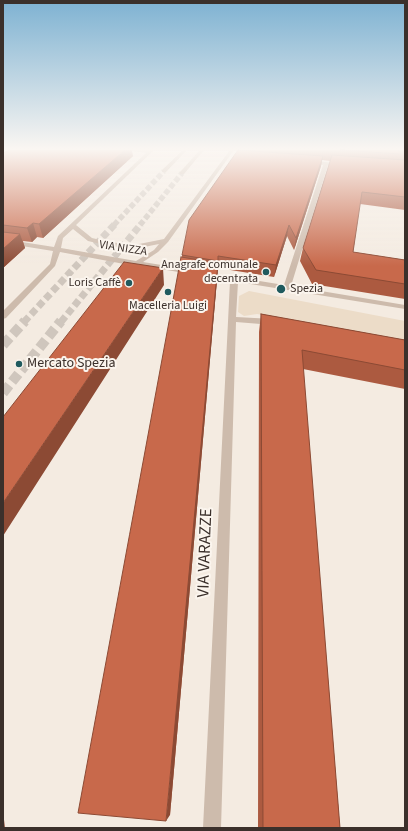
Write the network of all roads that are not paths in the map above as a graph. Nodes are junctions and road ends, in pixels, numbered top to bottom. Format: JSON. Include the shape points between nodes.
{"nodes":[{"id":1,"x":110,"y":189,"type":"edge"},
{"id":2,"x":204,"y":189,"type":"edge"},
{"id":3,"x":318,"y":189,"type":"edge"},
{"id":4,"x":72,"y":225,"type":"junction"},
{"id":5,"x":166,"y":241,"type":"junction"},
{"id":6,"x":3,"y":242,"type":"edge"},
{"id":7,"x":58,"y":250,"type":"junction"},
{"id":8,"x":138,"y":263,"type":"junction"},
{"id":9,"x":127,"y":268,"type":"edge"},
{"id":10,"x":234,"y":278,"type":"junction"},
{"id":11,"x":286,"y":287,"type":"junction"},
{"id":12,"x":405,"y":307,"type":"edge"},
{"id":13,"x":3,"y":316,"type":"edge"},
{"id":14,"x":232,"y":319,"type":"junction"},
{"id":15,"x":284,"y":324,"type":"edge"},
{"id":16,"x":212,"y":828,"type":"edge"}],
"edges":[{"from":1,"to":4,"type":"street"},
{"from":2,"to":5,"type":"street"},
{"from":3,"to":11,"type":"street"},
{"from":4,"to":5,"type":"street","via":[[90,240],[109,244],[134,247]]},
{"from":4,"to":7,"type":"street","via":[[60,237]]},
{"from":5,"to":8,"type":"street"},
{"from":6,"to":7,"type":"street","name":"VIA NIZZA"},
{"from":7,"to":8,"type":"street","name":"VIA NIZZA"},
{"from":7,"to":13,"type":"street","via":[[53,265]]},
{"from":8,"to":9,"type":"street"},
{"from":8,"to":10,"type":"street","name":"VIA NIZZA"},
{"from":10,"to":11,"type":"street","name":"VIA NIZZA"},
{"from":10,"to":14,"type":"street","name":"VIA VARAZZE"},
{"from":11,"to":12,"type":"street","name":"VIA NIZZA"},
{"from":14,"to":15,"type":"street"},
{"from":14,"to":16,"type":"street","name":"VIA VARAZZE"}]}
